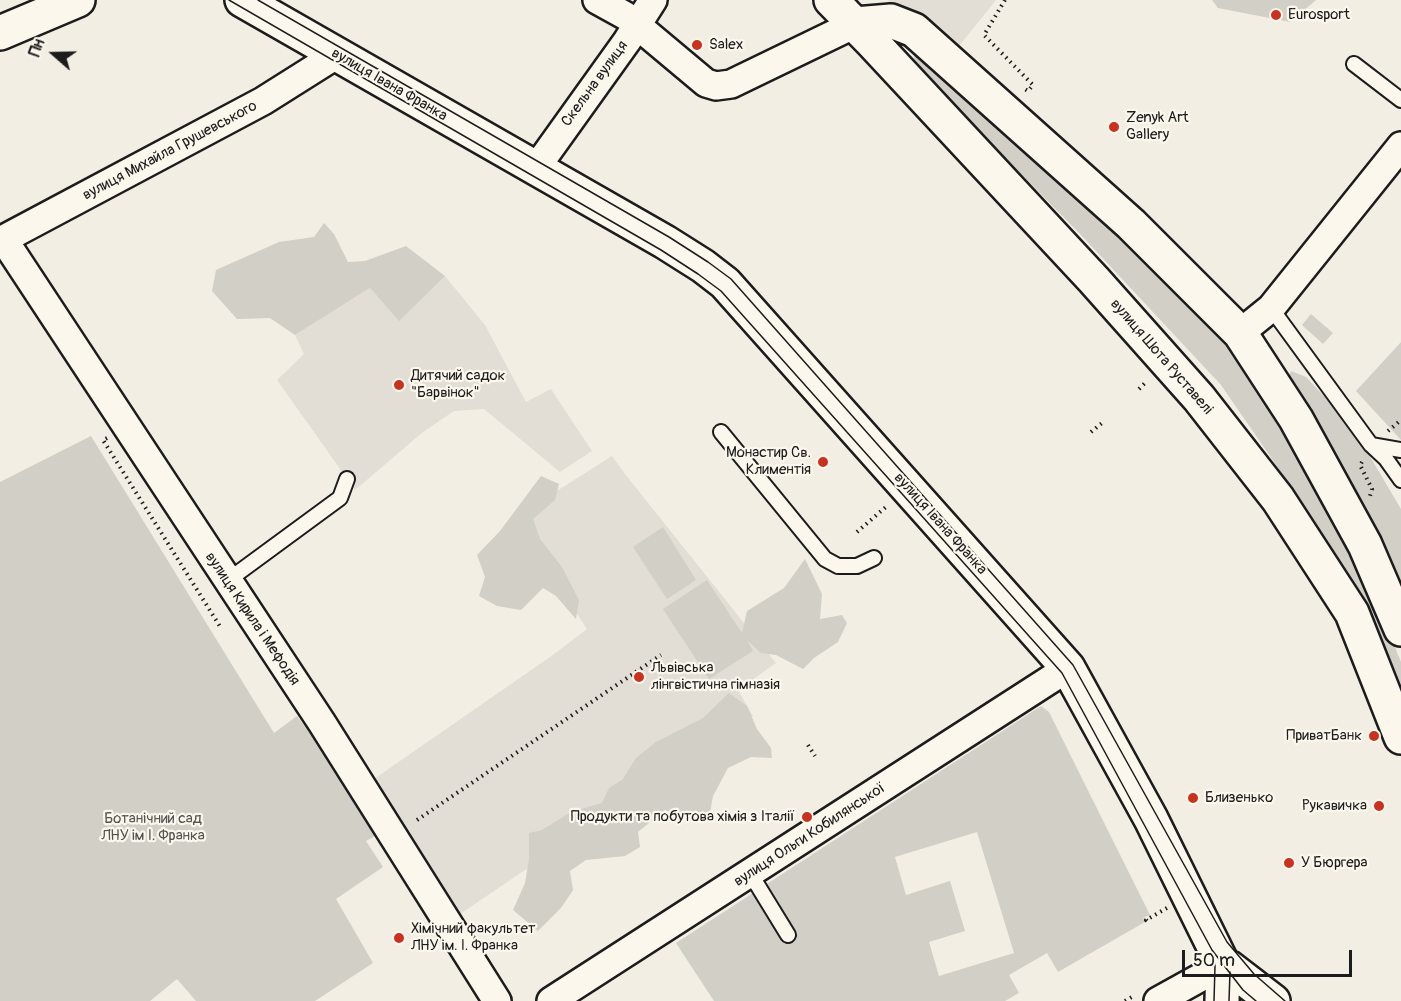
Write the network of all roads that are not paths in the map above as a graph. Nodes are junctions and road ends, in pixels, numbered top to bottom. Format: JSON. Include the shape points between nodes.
{"nodes":[{"id":1,"x":78,"y":0,"type":"edge"},
{"id":2,"x":242,"y":0,"type":"edge"},
{"id":3,"x":597,"y":0,"type":"edge"},
{"id":4,"x":653,"y":0,"type":"edge"},
{"id":5,"x":831,"y":0,"type":"edge"},
{"id":6,"x":855,"y":24,"type":"junction"},
{"id":7,"x":637,"y":25,"type":"junction"},
{"id":8,"x":0,"y":33,"type":"edge"},
{"id":9,"x":336,"y":55,"type":"junction"},
{"id":10,"x":1354,"y":64,"type":"dead end"},
{"id":11,"x":1401,"y":100,"type":"edge"},
{"id":12,"x":1401,"y":146,"type":"edge"},
{"id":13,"x":543,"y":172,"type":"junction"},
{"id":14,"x":2,"y":241,"type":"edge"},
{"id":15,"x":1271,"y":308,"type":"junction"},
{"id":16,"x":1240,"y":333,"type":"junction"},
{"id":17,"x":721,"y":432,"type":"dead end"},
{"id":18,"x":1371,"y":445,"type":"junction"},
{"id":19,"x":1401,"y":450,"type":"edge"},
{"id":20,"x":347,"y":479,"type":"dead end"},
{"id":21,"x":1401,"y":480,"type":"edge"},
{"id":22,"x":874,"y":558,"type":"dead end"},
{"id":23,"x":227,"y":581,"type":"junction"},
{"id":24,"x":1401,"y":629,"type":"edge"},
{"id":25,"x":1068,"y":669,"type":"junction"},
{"id":26,"x":1401,"y":737,"type":"edge"},
{"id":27,"x":750,"y":873,"type":"junction"},
{"id":28,"x":788,"y":935,"type":"dead end"},
{"id":29,"x":1223,"y":965,"type":"junction"},
{"id":30,"x":497,"y":1001,"type":"edge"},
{"id":31,"x":550,"y":1001,"type":"edge"},
{"id":32,"x":1158,"y":1001,"type":"edge"},
{"id":33,"x":1222,"y":1001,"type":"edge"},
{"id":34,"x":1273,"y":1001,"type":"edge"}],
"edges":[{"from":1,"to":8,"type":"main road"},
{"from":2,"to":9,"type":"main road","name":"вулиця Івана Франка"},
{"from":3,"to":7,"type":"street"},
{"from":4,"to":7,"type":"street","name":"Скельна вулиця"},
{"from":5,"to":6,"type":"main road","name":"вулиця Шота Руставелі"},
{"from":6,"to":7,"type":"street","via":[[731,84],[716,86],[706,83]]},
{"from":6,"to":16,"type":"main road","via":[[891,21],[914,30],[1131,224]]},
{"from":6,"to":26,"type":"main road","name":"вулиця Шота Руставелі","via":[[1102,288],[1199,398],[1278,499],[1352,613]]},
{"from":7,"to":13,"type":"street","name":"Скельна вулиця"},
{"from":9,"to":13,"type":"main road","name":"вулиця Івана Франка"},
{"from":9,"to":14,"type":"street","name":"вулиця Михайла Грушевського","via":[[263,101]]},
{"from":10,"to":11,"type":"lane"},
{"from":12,"to":15,"type":"street"},
{"from":13,"to":25,"type":"main road","name":"вулиця Івана Франка","via":[[665,242],[725,283]]},
{"from":14,"to":23,"type":"street","name":"вулиця Кирила і Мефодія"},
{"from":15,"to":16,"type":"street"},
{"from":15,"to":18,"type":"lane"},
{"from":16,"to":24,"type":"main road","via":[[1296,419],[1365,545]]},
{"from":17,"to":22,"type":"lane","via":[[825,559],[838,566],[857,566]]},
{"from":18,"to":19,"type":"lane"},
{"from":18,"to":21,"type":"lane"},
{"from":20,"to":23,"type":"lane","via":[[340,498]]},
{"from":23,"to":30,"type":"street","name":"вулиця Кирила і Мефодія","via":[[322,723]]},
{"from":25,"to":27,"type":"street","name":"вулиця Ольги Кобилянської"},
{"from":25,"to":29,"type":"main road","name":"вулиця Івана Франка","via":[[1151,819]]},
{"from":27,"to":28,"type":"lane"},
{"from":27,"to":31,"type":"street","name":"вулиця Ольги Кобилянської"},
{"from":29,"to":32,"type":"street"},
{"from":29,"to":33,"type":"main road"},
{"from":29,"to":34,"type":"main road"}]}
